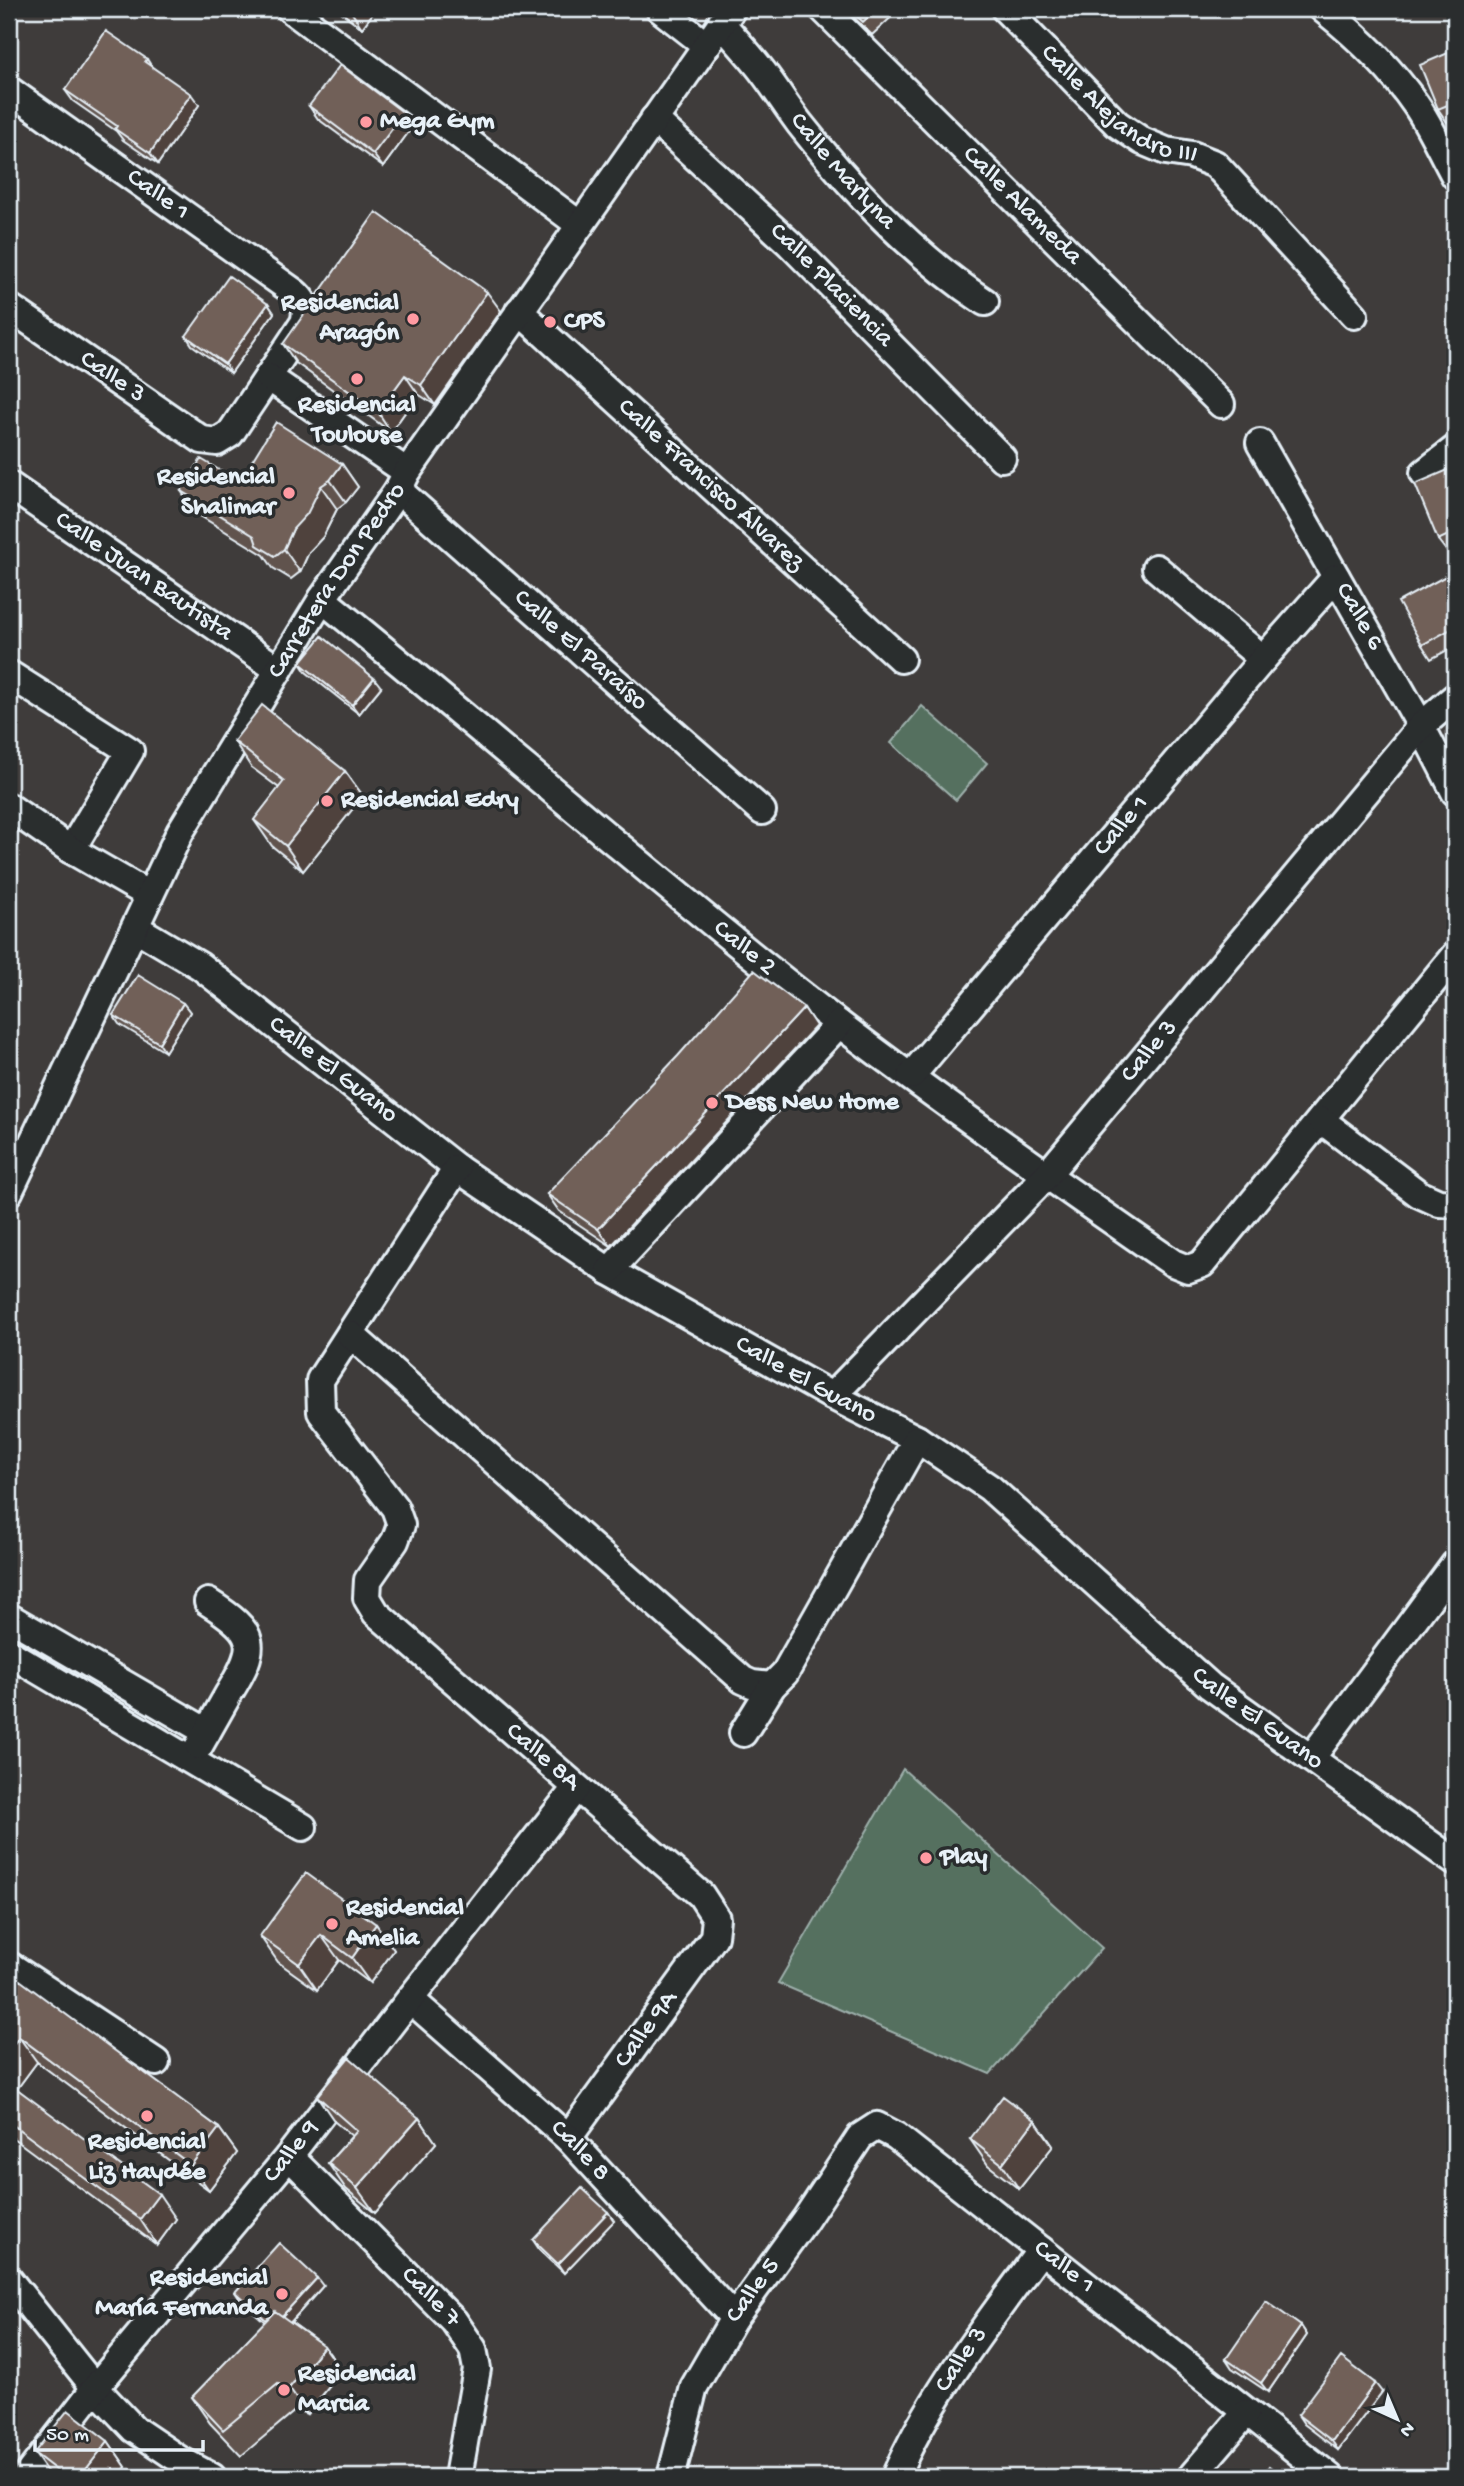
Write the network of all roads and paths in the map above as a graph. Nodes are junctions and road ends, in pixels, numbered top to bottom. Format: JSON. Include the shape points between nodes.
{"nodes":[{"id":1,"x":290,"y":9,"type":"edge"},
{"id":2,"x":660,"y":9,"type":"edge"},
{"id":3,"x":823,"y":9,"type":"edge"},
{"id":4,"x":1006,"y":9,"type":"edge"},
{"id":5,"x":1323,"y":9,"type":"edge"},
{"id":6,"x":727,"y":16,"type":"edge"},
{"id":7,"x":706,"y":45,"type":"junction"},
{"id":8,"x":9,"y":90,"type":"edge"},
{"id":9,"x":654,"y":119,"type":"junction"},
{"id":10,"x":1455,"y":176,"type":"edge"},
{"id":11,"x":580,"y":225,"type":"junction"},
{"id":12,"x":985,"y":302,"type":"dead end"},
{"id":13,"x":9,"y":307,"type":"edge"},
{"id":14,"x":519,"y":311,"type":"junction"},
{"id":15,"x":1354,"y":315,"type":"dead end"},
{"id":16,"x":268,"y":377,"type":"junction"},
{"id":17,"x":1222,"y":404,"type":"dead end"},
{"id":18,"x":1260,"y":443,"type":"dead end"},
{"id":19,"x":1455,"y":449,"type":"edge"},
{"id":20,"x":1002,"y":458,"type":"dead end"},
{"id":21,"x":1424,"y":473,"type":"dead end"},
{"id":22,"x":402,"y":481,"type":"junction"},
{"id":23,"x":9,"y":485,"type":"edge"},
{"id":24,"x":1156,"y":568,"type":"dead end"},
{"id":25,"x":1336,"y":577,"type":"junction"},
{"id":26,"x":322,"y":600,"type":"junction"},
{"id":27,"x":901,"y":659,"type":"dead end"},
{"id":28,"x":1263,"y":659,"type":"junction"},
{"id":29,"x":279,"y":670,"type":"junction"},
{"id":30,"x":9,"y":674,"type":"edge"},
{"id":31,"x":1455,"y":697,"type":"edge"},
{"id":32,"x":1421,"y":726,"type":"junction"},
{"id":33,"x":1455,"y":792,"type":"edge"},
{"id":34,"x":9,"y":807,"type":"edge"},
{"id":35,"x":762,"y":811,"type":"dead end"},
{"id":36,"x":71,"y":850,"type":"junction"},
{"id":37,"x":149,"y":895,"type":"junction"},
{"id":38,"x":136,"y":928,"type":"junction"},
{"id":39,"x":1455,"y":955,"type":"edge"},
{"id":40,"x":839,"y":1024,"type":"junction"},
{"id":41,"x":911,"y":1076,"type":"junction"},
{"id":42,"x":1321,"y":1120,"type":"junction"},
{"id":43,"x":457,"y":1168,"type":"junction"},
{"id":44,"x":1046,"y":1176,"type":"junction"},
{"id":45,"x":9,"y":1192,"type":"edge"},
{"id":46,"x":1455,"y":1204,"type":"edge"},
{"id":47,"x":609,"y":1270,"type":"junction"},
{"id":48,"x":350,"y":1334,"type":"junction"},
{"id":49,"x":832,"y":1396,"type":"junction"},
{"id":50,"x":917,"y":1439,"type":"junction"},
{"id":51,"x":1455,"y":1564,"type":"edge"},
{"id":52,"x":208,"y":1602,"type":"dead end"},
{"id":53,"x":9,"y":1617,"type":"edge"},
{"id":54,"x":9,"y":1653,"type":"edge"},
{"id":55,"x":772,"y":1686,"type":"junction"},
{"id":56,"x":207,"y":1732,"type":"junction"},
{"id":57,"x":743,"y":1733,"type":"dead end"},
{"id":58,"x":1312,"y":1757,"type":"junction"},
{"id":59,"x":191,"y":1759,"type":"junction"},
{"id":60,"x":576,"y":1788,"type":"junction"},
{"id":61,"x":303,"y":1828,"type":"dead end"},
{"id":62,"x":1455,"y":1862,"type":"edge"},
{"id":63,"x":716,"y":1918,"type":"joint"},
{"id":64,"x":9,"y":1965,"type":"edge"},
{"id":65,"x":410,"y":1999,"type":"junction"},
{"id":66,"x":156,"y":2062,"type":"dead end"},
{"id":67,"x":877,"y":2126,"type":"joint"},
{"id":68,"x":568,"y":2138,"type":"junction"},
{"id":69,"x":289,"y":2157,"type":"junction"},
{"id":70,"x":1041,"y":2250,"type":"junction"},
{"id":71,"x":9,"y":2280,"type":"edge"},
{"id":72,"x":734,"y":2318,"type":"junction"},
{"id":73,"x":95,"y":2388,"type":"junction"},
{"id":74,"x":1246,"y":2413,"type":"junction"},
{"id":75,"x":26,"y":2477,"type":"edge"},
{"id":76,"x":212,"y":2477,"type":"edge"},
{"id":77,"x":458,"y":2477,"type":"edge"},
{"id":78,"x":671,"y":2477,"type":"edge"},
{"id":79,"x":895,"y":2477,"type":"edge"},
{"id":80,"x":1191,"y":2477,"type":"edge"},
{"id":81,"x":1330,"y":2477,"type":"edge"}],
"edges":[{"from":1,"to":11,"type":"street"},
{"from":2,"to":7,"type":"street"},
{"from":3,"to":17,"type":"street","name":"Calle Alameda"},
{"from":4,"to":15,"type":"street","name":"Calle Alejandro III","via":[[1117,124],[1166,152],[1215,164]]},
{"from":5,"to":10,"type":"street","via":[[1387,66],[1417,106]]},
{"from":6,"to":7,"type":"street","name":"Carretera Don Pedro"},
{"from":6,"to":12,"type":"street","name":"Calle Marlyna","via":[[799,123],[841,174],[905,241]]},
{"from":7,"to":9,"type":"street","name":"Carretera Don Pedro"},
{"from":8,"to":16,"type":"street","name":"Calle 1","via":[[294,292],[307,313],[304,323]]},
{"from":9,"to":11,"type":"street","name":"Carretera Don Pedro"},
{"from":9,"to":20,"type":"street","name":"Calle Placiencia","via":[[790,244]]},
{"from":11,"to":14,"type":"street","name":"Carretera Don Pedro"},
{"from":13,"to":16,"type":"street","name":"Calle 3","via":[[202,440],[217,442],[230,434]]},
{"from":14,"to":22,"type":"street","name":"Carretera Don Pedro"},
{"from":14,"to":27,"type":"street","name":"Calle Francisco Álvarez"},
{"from":16,"to":22,"type":"street","name":"Calle El Paraíso"},
{"from":18,"to":25,"type":"street","name":"Calle 6"},
{"from":19,"to":21,"type":"street"},
{"from":22,"to":26,"type":"street","name":"Carretera Don Pedro"},
{"from":22,"to":35,"type":"street","name":"Calle El Paraíso"},
{"from":23,"to":29,"type":"street","name":"Calle Juan Bautista"},
{"from":24,"to":28,"type":"street"},
{"from":25,"to":28,"type":"street","name":"Calle 1"},
{"from":25,"to":32,"type":"street","name":"Calle 6"},
{"from":26,"to":29,"type":"street","name":"Carretera Don Pedro"},
{"from":26,"to":40,"type":"street","name":"Calle 2"},
{"from":28,"to":41,"type":"street","name":"Calle 1"},
{"from":29,"to":37,"type":"street","name":"Carretera Don Pedro","via":[[180,832]]},
{"from":30,"to":36,"type":"street","via":[[130,751]]},
{"from":31,"to":32,"type":"street","name":"Calle 3"},
{"from":32,"to":33,"type":"street","name":"Calle 6"},
{"from":32,"to":44,"type":"street","name":"Calle 3"},
{"from":34,"to":36,"type":"street"},
{"from":36,"to":37,"type":"street"},
{"from":37,"to":38,"type":"street","name":"Carretera Don Pedro"},
{"from":38,"to":43,"type":"street","name":"Calle El Guano","via":[[200,966]]},
{"from":38,"to":45,"type":"street","name":"Carretera Don Pedro"},
{"from":39,"to":42,"type":"street"},
{"from":40,"to":41,"type":"street","name":"Calle 2"},
{"from":40,"to":47,"type":"street"},
{"from":41,"to":44,"type":"street","name":"Calle 2"},
{"from":42,"to":44,"type":"street","name":"Calle 2","via":[[1202,1264],[1188,1269]]},
{"from":42,"to":46,"type":"street","via":[[1419,1194]]},
{"from":43,"to":47,"type":"street","name":"Calle El Guano"},
{"from":43,"to":48,"type":"street"},
{"from":44,"to":49,"type":"street","name":"Calle 3"},
{"from":47,"to":49,"type":"street","name":"Calle El Guano"},
{"from":48,"to":55,"type":"street","via":[[743,1680]]},
{"from":48,"to":60,"type":"street","name":"Calle 8A","via":[[320,1380],[321,1412],[395,1508],[401,1525],[368,1580],[367,1598],[376,1614]]},
{"from":49,"to":50,"type":"street","name":"Calle El Guano"},
{"from":50,"to":55,"type":"street","via":[[785,1673]]},
{"from":50,"to":58,"type":"street","name":"Calle El Guano","via":[[990,1488],[1210,1686]]},
{"from":51,"to":58,"type":"street"},
{"from":52,"to":56,"type":"street","via":[[241,1627],[250,1648],[241,1675]]},
{"from":53,"to":56,"type":"street"},
{"from":54,"to":59,"type":"street"},
{"from":55,"to":57,"type":"street"},
{"from":56,"to":59,"type":"street"},
{"from":58,"to":62,"type":"street","name":"Calle El Guano"},
{"from":59,"to":61,"type":"street"},
{"from":60,"to":63,"type":"street","name":"Calle 8A","via":[[701,1895]]},
{"from":60,"to":65,"type":"street","name":"Calle 9"},
{"from":63,"to":68,"type":"street","name":"Calle 9A","via":[[715,1937]]},
{"from":64,"to":66,"type":"street"},
{"from":65,"to":68,"type":"street","name":"Calle 8"},
{"from":65,"to":69,"type":"street","name":"Calle 9"},
{"from":67,"to":70,"type":"street","name":"Calle 1"},
{"from":67,"to":72,"type":"street","name":"Calle 5","via":[[860,2137]]},
{"from":68,"to":72,"type":"street","name":"Calle 8"},
{"from":69,"to":73,"type":"street","name":"Calle 9"},
{"from":69,"to":77,"type":"street","name":"Calle 7","via":[[454,2321],[473,2349],[477,2369]]},
{"from":70,"to":74,"type":"street","name":"Calle 1"},
{"from":70,"to":79,"type":"street","name":"Calle 3","via":[[954,2371],[912,2438]]},
{"from":71,"to":73,"type":"street"},
{"from":72,"to":78,"type":"street","name":"Calle 5","via":[[694,2386]]},
{"from":73,"to":75,"type":"street","name":"Calle 9"},
{"from":73,"to":76,"type":"street","via":[[134,2429]]},
{"from":74,"to":80,"type":"street"},
{"from":74,"to":81,"type":"street","name":"Calle 1"}]}
